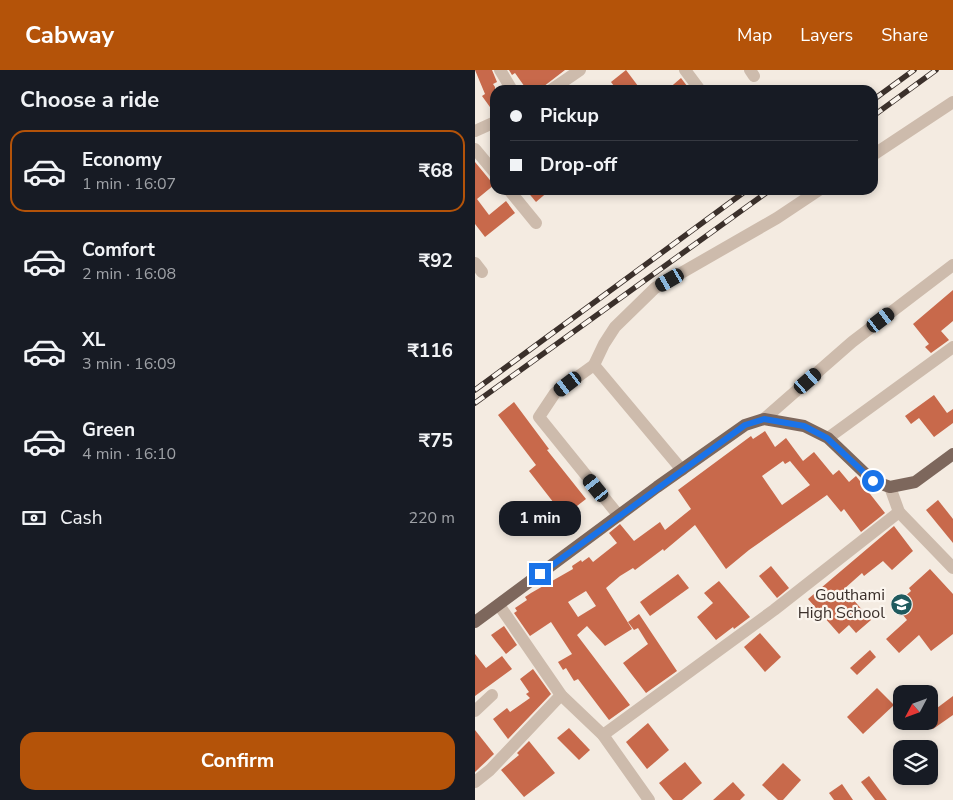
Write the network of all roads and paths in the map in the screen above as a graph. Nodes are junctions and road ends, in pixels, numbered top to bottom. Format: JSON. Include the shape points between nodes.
{"nodes":[{"id":1,"x":501,"y":70,"type":"edge"},
{"id":2,"x":580,"y":70,"type":"edge"},
{"id":3,"x":685,"y":70,"type":"edge"},
{"id":4,"x":509,"y":85,"type":"edge"},
{"id":5,"x":558,"y":85,"type":"edge"},
{"id":6,"x":696,"y":85,"type":"edge"},
{"id":7,"x":953,"y":102,"type":"edge"},
{"id":8,"x":490,"y":124,"type":"edge"},
{"id":9,"x":475,"y":131,"type":"edge"},
{"id":10,"x":475,"y":149,"type":"edge"},
{"id":11,"x":878,"y":152,"type":"edge"},
{"id":12,"x":490,"y":167,"type":"edge"},
{"id":13,"x":513,"y":195,"type":"edge"},
{"id":14,"x":812,"y":195,"type":"edge"},
{"id":15,"x":536,"y":223,"type":"dead end"},
{"id":16,"x":953,"y":265,"type":"edge"},
{"id":17,"x":953,"y":347,"type":"edge"},
{"id":18,"x":594,"y":365,"type":"junction"},
{"id":19,"x":764,"y":419,"type":"junction"},
{"id":20,"x":827,"y":438,"type":"junction"},
{"id":21,"x":953,"y":454,"type":"edge"},
{"id":22,"x":682,"y":470,"type":"junction"},
{"id":23,"x":890,"y":487,"type":"junction"},
{"id":24,"x":899,"y":512,"type":"junction"},
{"id":25,"x":619,"y":516,"type":"junction"},
{"id":26,"x":953,"y":568,"type":"edge"},
{"id":27,"x":499,"y":605,"type":"junction"},
{"id":28,"x":475,"y":622,"type":"edge"},
{"id":29,"x":492,"y":695,"type":"dead end"},
{"id":30,"x":561,"y":695,"type":"junction"},
{"id":31,"x":475,"y":711,"type":"edge"},
{"id":32,"x":603,"y":736,"type":"junction"},
{"id":33,"x":475,"y":782,"type":"edge"},
{"id":34,"x":649,"y":800,"type":"edge"}],
"edges":[{"from":1,"to":4,"type":"street"},
{"from":2,"to":5,"type":"street"},
{"from":3,"to":6,"type":"street"},
{"from":7,"to":11,"type":"street"},
{"from":8,"to":9,"type":"street"},
{"from":10,"to":12,"type":"street"},
{"from":13,"to":15,"type":"street"},
{"from":14,"to":18,"type":"street","via":[[655,288],[615,327]]},
{"from":16,"to":19,"type":"street","via":[[853,342]]},
{"from":17,"to":20,"type":"street"},
{"from":18,"to":22,"type":"street"},
{"from":18,"to":25,"type":"street","via":[[555,393],[539,417]]},
{"from":19,"to":20,"type":"main road","via":[[804,426]]},
{"from":19,"to":22,"type":"main road","via":[[745,425]]},
{"from":20,"to":23,"type":"main road","via":[[873,481]]},
{"from":21,"to":23,"type":"main road","via":[[915,482]]},
{"from":22,"to":25,"type":"main road"},
{"from":23,"to":24,"type":"street"},
{"from":24,"to":26,"type":"street"},
{"from":24,"to":32,"type":"street"},
{"from":25,"to":27,"type":"main road"},
{"from":27,"to":28,"type":"main road"},
{"from":27,"to":30,"type":"street"},
{"from":29,"to":31,"type":"street"},
{"from":30,"to":32,"type":"street"},
{"from":30,"to":33,"type":"street"},
{"from":32,"to":34,"type":"street"}]}
